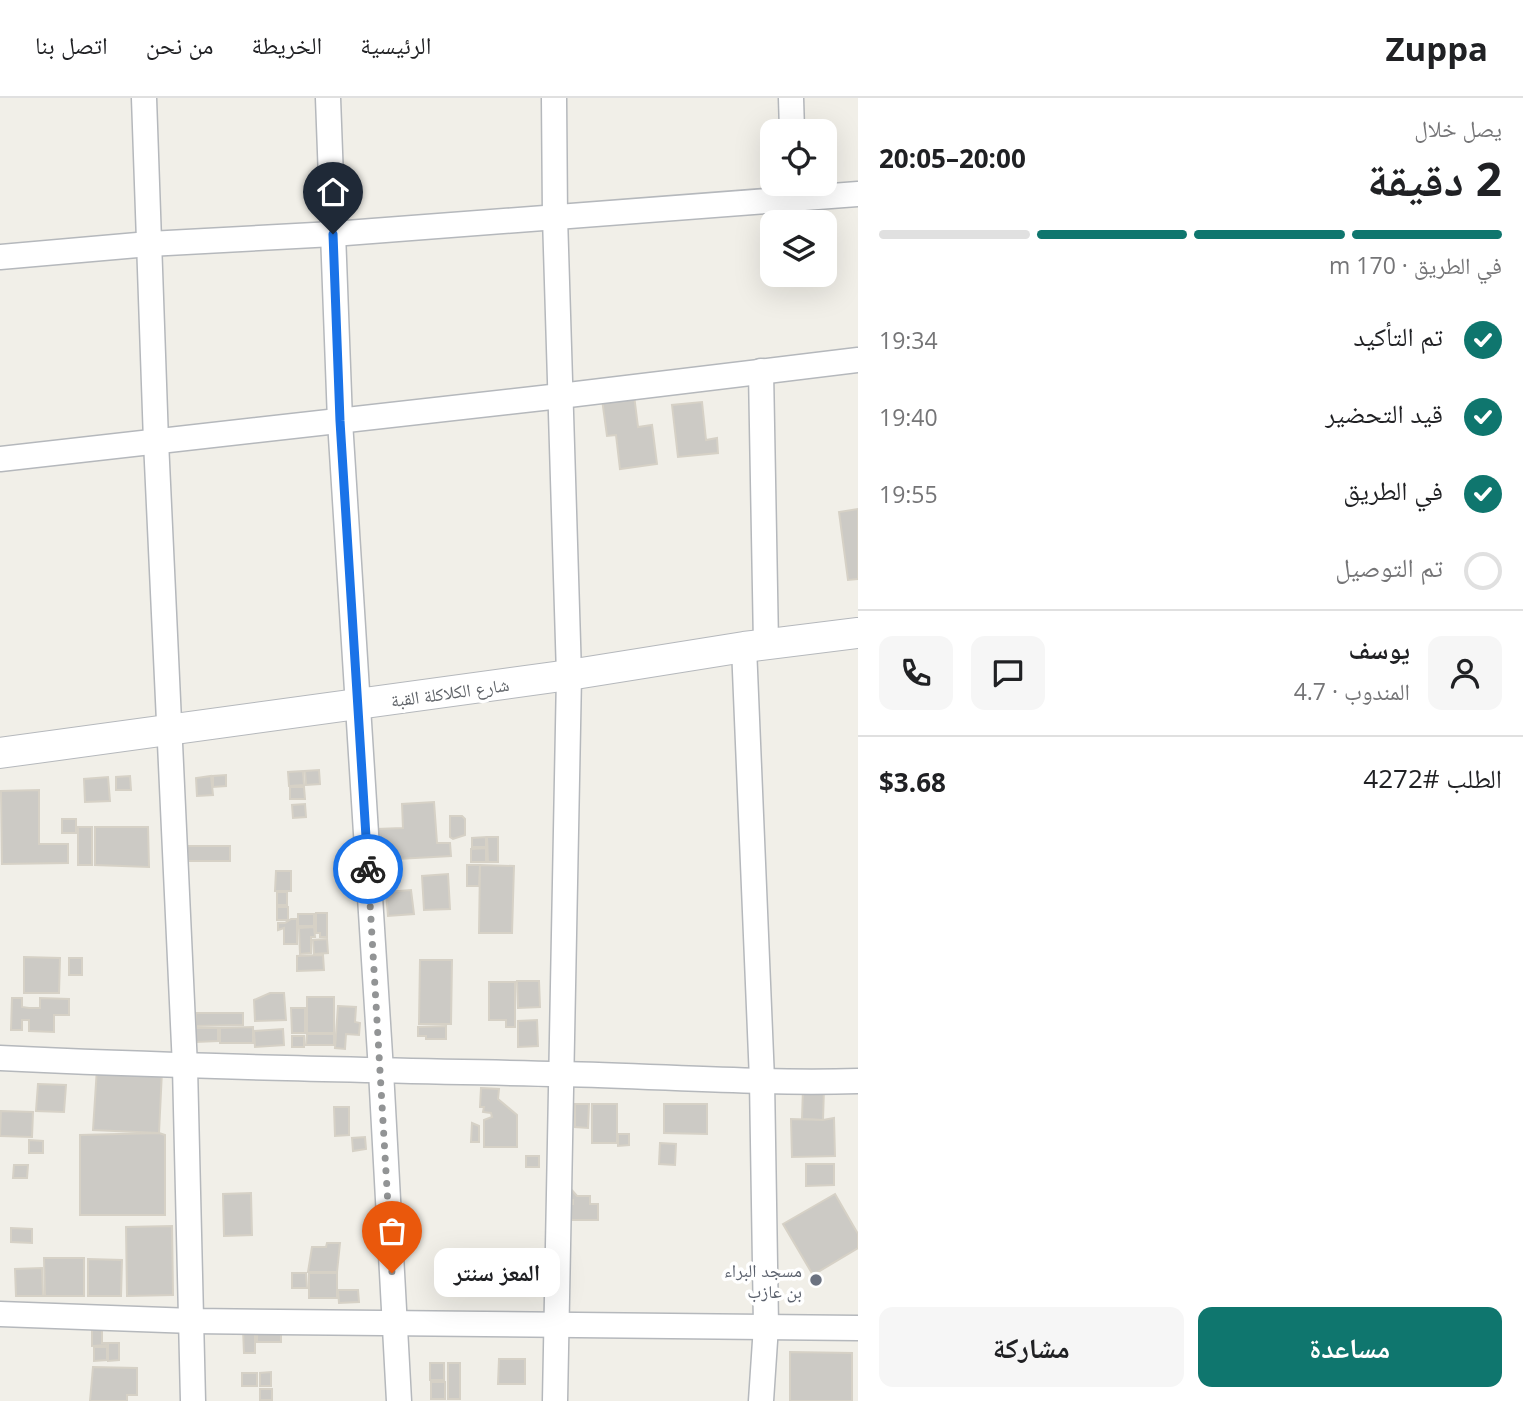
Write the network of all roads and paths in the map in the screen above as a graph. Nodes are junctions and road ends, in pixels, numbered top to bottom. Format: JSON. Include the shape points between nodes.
{"nodes":[{"id":1,"x":144,"y":98,"type":"edge"},
{"id":2,"x":328,"y":98,"type":"edge"},
{"id":3,"x":554,"y":98,"type":"edge"},
{"id":4,"x":790,"y":98,"type":"edge"},
{"id":5,"x":791,"y":119,"type":"edge"},
{"id":6,"x":837,"y":193,"type":"edge"},
{"id":7,"x":858,"y":194,"type":"edge"},
{"id":8,"x":760,"y":195,"type":"edge"},
{"id":9,"x":555,"y":217,"type":"junction"},
{"id":10,"x":333,"y":234,"type":"junction"},
{"id":11,"x":149,"y":244,"type":"junction"},
{"id":12,"x":0,"y":257,"type":"edge"},
{"id":13,"x":858,"y":360,"type":"edge"},
{"id":14,"x":761,"y":371,"type":"junction"},
{"id":15,"x":560,"y":396,"type":"junction"},
{"id":16,"x":340,"y":421,"type":"junction"},
{"id":17,"x":156,"y":441,"type":"junction"},
{"id":18,"x":0,"y":459,"type":"edge"},
{"id":19,"x":858,"y":633,"type":"edge"},
{"id":20,"x":755,"y":645,"type":"junction"},
{"id":21,"x":569,"y":675,"type":"junction"},
{"id":22,"x":357,"y":704,"type":"junction"},
{"id":23,"x":169,"y":731,"type":"junction"},
{"id":24,"x":0,"y":753,"type":"edge"},
{"id":25,"x":0,"y":1058,"type":"edge"},
{"id":26,"x":185,"y":1067,"type":"junction"},
{"id":27,"x":382,"y":1071,"type":"junction"},
{"id":28,"x":562,"y":1074,"type":"junction"},
{"id":29,"x":762,"y":1080,"type":"junction"},
{"id":30,"x":858,"y":1081,"type":"edge"},
{"id":31,"x":0,"y":1314,"type":"edge"},
{"id":32,"x":193,"y":1321,"type":"junction"},
{"id":33,"x":395,"y":1324,"type":"junction"},
{"id":34,"x":555,"y":1326,"type":"junction"},
{"id":35,"x":766,"y":1326,"type":"junction"},
{"id":36,"x":858,"y":1328,"type":"edge"},
{"id":37,"x":193,"y":1401,"type":"edge"},
{"id":38,"x":398,"y":1401,"type":"edge"},
{"id":39,"x":555,"y":1401,"type":"edge"},
{"id":40,"x":761,"y":1401,"type":"edge"}],
"edges":[{"from":1,"to":11,"type":"street"},
{"from":2,"to":10,"type":"street"},
{"from":3,"to":9,"type":"street"},
{"from":4,"to":5,"type":"street"},
{"from":6,"to":7,"type":"street"},
{"from":8,"to":9,"type":"street"},
{"from":9,"to":10,"type":"street"},
{"from":9,"to":15,"type":"street"},
{"from":10,"to":11,"type":"street"},
{"from":10,"to":16,"type":"street"},
{"from":11,"to":12,"type":"street"},
{"from":11,"to":17,"type":"street"},
{"from":13,"to":14,"type":"street"},
{"from":14,"to":15,"type":"street"},
{"from":14,"to":20,"type":"street"},
{"from":15,"to":16,"type":"street"},
{"from":15,"to":21,"type":"street"},
{"from":16,"to":17,"type":"street"},
{"from":16,"to":22,"type":"street"},
{"from":17,"to":18,"type":"street"},
{"from":17,"to":23,"type":"street"},
{"from":19,"to":20,"type":"street","name":"شارع الكلاكلة القبة"},
{"from":20,"to":21,"type":"street","name":"شارع الكلاكلة القبة"},
{"from":20,"to":29,"type":"street"},
{"from":21,"to":22,"type":"street","name":"شارع الكلاكلة القبة"},
{"from":21,"to":28,"type":"street"},
{"from":22,"to":23,"type":"street","name":"شارع الكلاكلة القبة"},
{"from":22,"to":27,"type":"street"},
{"from":23,"to":24,"type":"street","name":"شارع الكلاكلة القبة"},
{"from":23,"to":26,"type":"street"},
{"from":25,"to":26,"type":"street"},
{"from":26,"to":27,"type":"street"},
{"from":26,"to":32,"type":"street"},
{"from":27,"to":28,"type":"street"},
{"from":27,"to":33,"type":"street"},
{"from":28,"to":29,"type":"street"},
{"from":28,"to":34,"type":"street"},
{"from":29,"to":30,"type":"street"},
{"from":29,"to":35,"type":"street"},
{"from":31,"to":32,"type":"street"},
{"from":32,"to":33,"type":"street"},
{"from":32,"to":37,"type":"street"},
{"from":33,"to":34,"type":"street"},
{"from":33,"to":38,"type":"street"},
{"from":34,"to":35,"type":"street"},
{"from":34,"to":39,"type":"street"},
{"from":35,"to":36,"type":"street"},
{"from":35,"to":40,"type":"street"}]}
